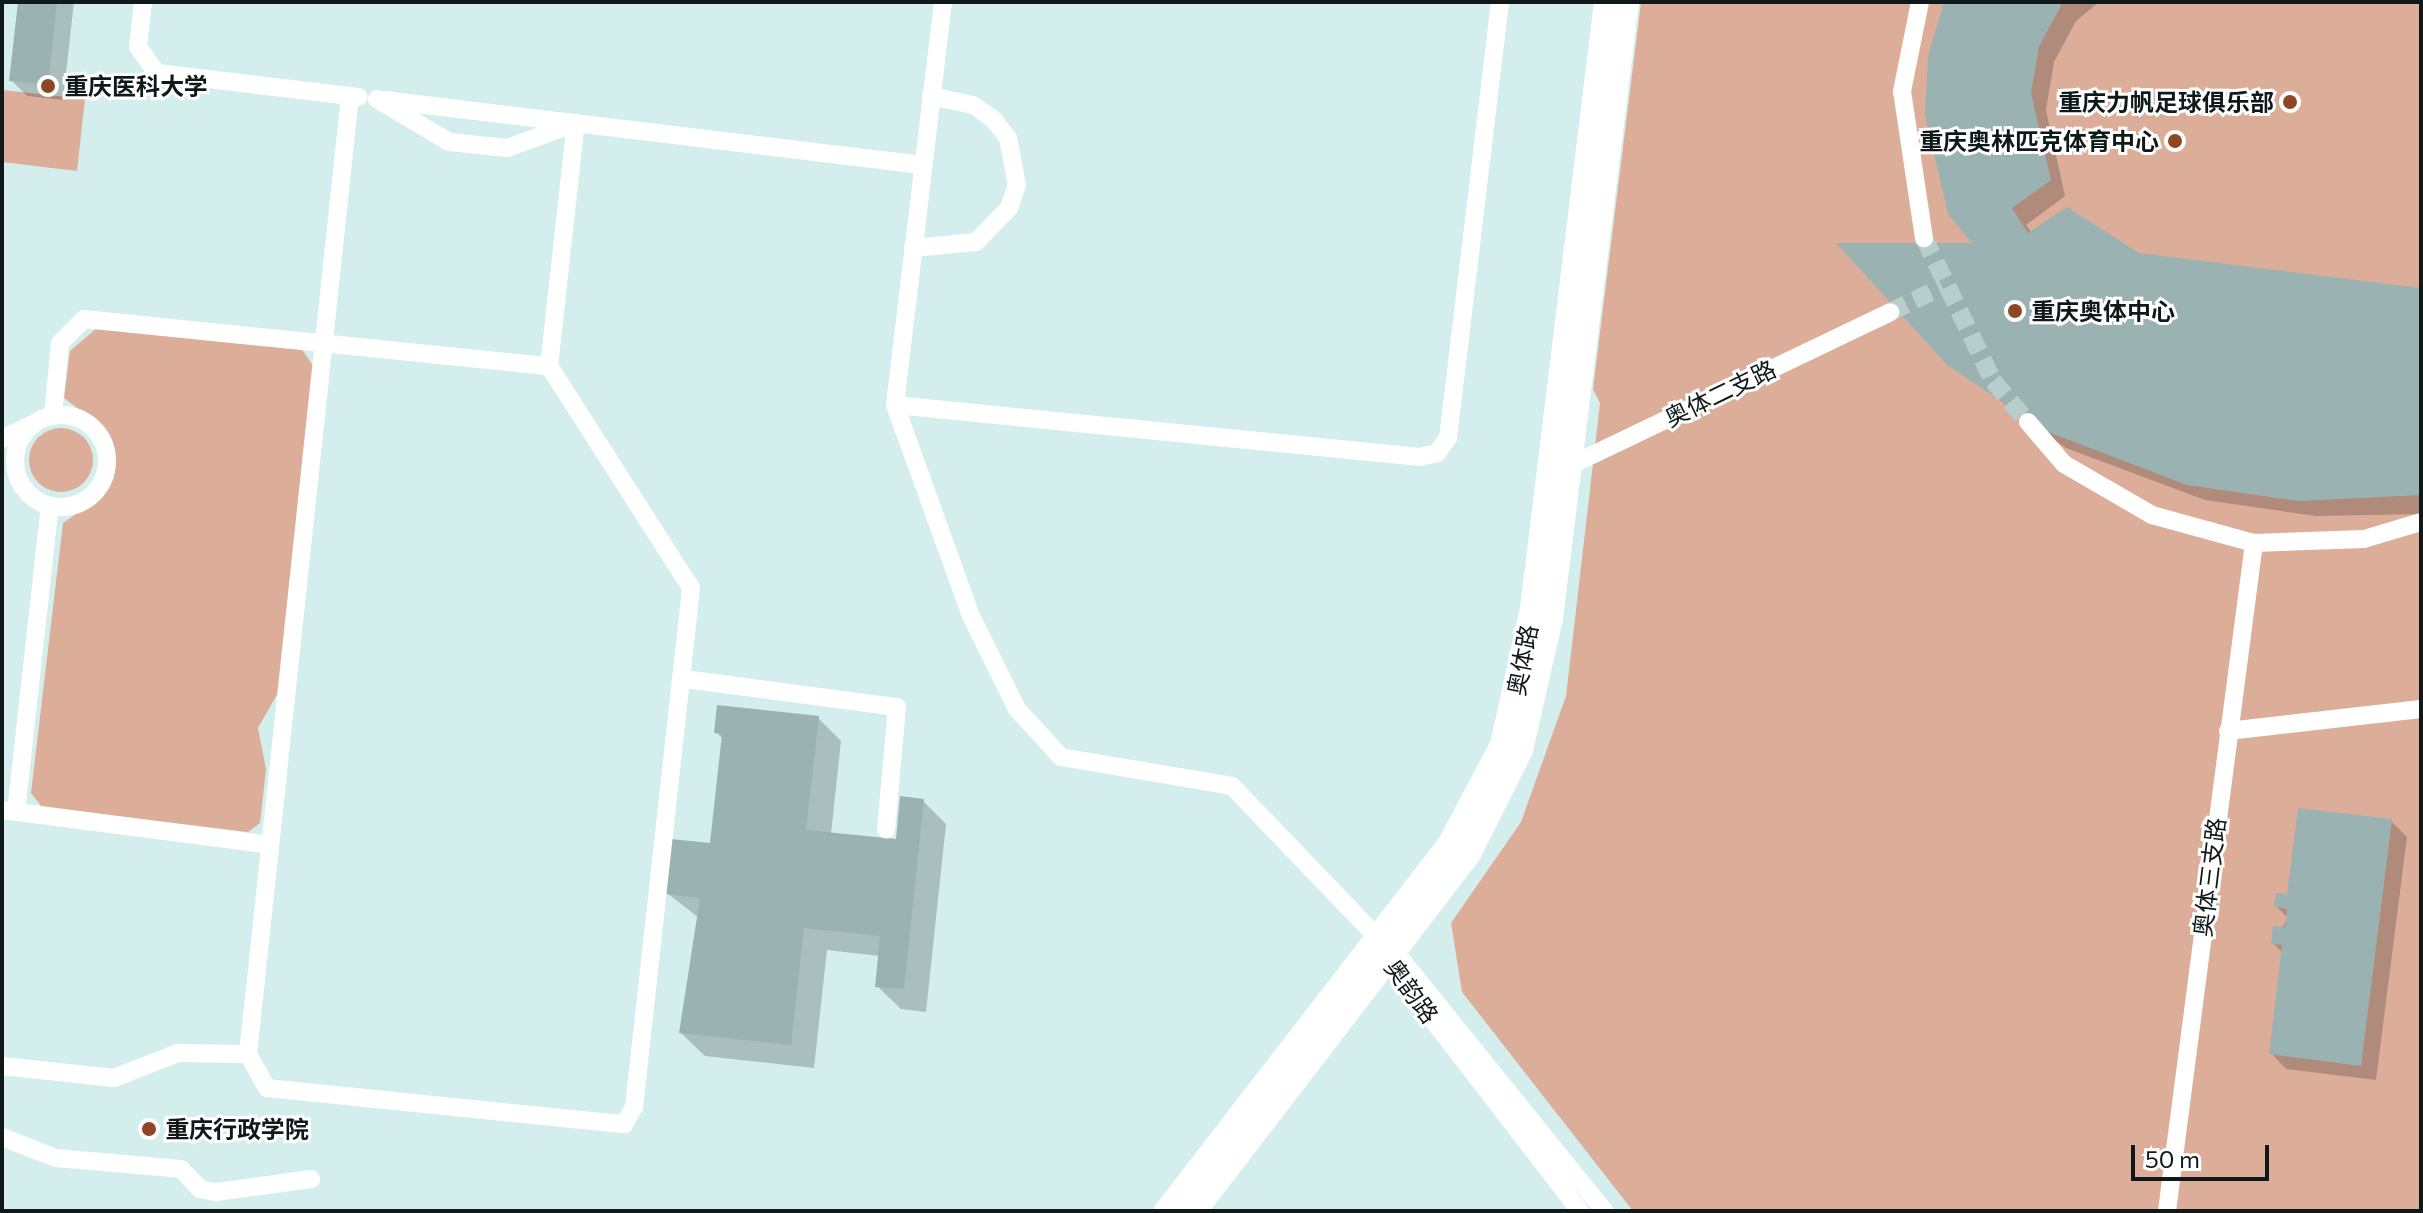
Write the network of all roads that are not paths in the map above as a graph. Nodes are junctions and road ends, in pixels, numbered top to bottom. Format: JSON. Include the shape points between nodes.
{"nodes":[{"id":1,"x":143,"y":2,"type":"edge"},
{"id":2,"x":943,"y":2,"type":"edge"},
{"id":3,"x":1500,"y":2,"type":"edge"},
{"id":4,"x":1606,"y":2,"type":"edge"},
{"id":5,"x":1627,"y":2,"type":"edge"},
{"id":6,"x":1920,"y":2,"type":"edge"},
{"id":7,"x":350,"y":96,"type":"junction"},
{"id":8,"x":931,"y":96,"type":"junction"},
{"id":9,"x":377,"y":99,"type":"junction"},
{"id":10,"x":576,"y":123,"type":"junction"},
{"id":11,"x":922,"y":165,"type":"junction"},
{"id":12,"x":1924,"y":238,"type":"tunnel mouth"},
{"id":13,"x":913,"y":248,"type":"junction"},
{"id":14,"x":1890,"y":312,"type":"tunnel mouth"},
{"id":15,"x":324,"y":340,"type":"junction"},
{"id":16,"x":549,"y":366,"type":"junction"},
{"id":17,"x":895,"y":405,"type":"junction"},
{"id":18,"x":46,"y":418,"type":"junction"},
{"id":19,"x":2028,"y":422,"type":"tunnel mouth"},
{"id":20,"x":2,"y":439,"type":"edge"},
{"id":21,"x":2,"y":467,"type":"edge"},
{"id":22,"x":1560,"y":470,"type":"junction"},
{"id":23,"x":23,"y":487,"type":"junction"},
{"id":24,"x":50,"y":506,"type":"junction"},
{"id":25,"x":2421,"y":522,"type":"edge"},
{"id":26,"x":2254,"y":543,"type":"junction"},
{"id":27,"x":684,"y":679,"type":"junction"},
{"id":28,"x":2421,"y":709,"type":"edge"},
{"id":29,"x":2228,"y":731,"type":"junction"},
{"id":30,"x":9,"y":811,"type":"edge"},
{"id":31,"x":886,"y":830,"type":"dead end"},
{"id":32,"x":270,"y":845,"type":"junction"},
{"id":33,"x":1388,"y":950,"type":"junction"},
{"id":34,"x":248,"y":1054,"type":"junction"},
{"id":35,"x":2,"y":1066,"type":"edge"},
{"id":36,"x":2,"y":1137,"type":"edge"},
{"id":37,"x":311,"y":1179,"type":"dead end"},
{"id":38,"x":1166,"y":1211,"type":"edge"},
{"id":39,"x":1195,"y":1211,"type":"edge"},
{"id":40,"x":1580,"y":1211,"type":"edge"},
{"id":41,"x":1604,"y":1211,"type":"edge"},
{"id":42,"x":2167,"y":1211,"type":"edge"}],
"edges":[{"from":1,"to":7,"type":"street","via":[[138,47],[157,73]]},
{"from":2,"to":8,"type":"street"},
{"from":3,"to":17,"type":"street","via":[[1448,438],[1437,453],[1420,457]]},
{"from":4,"to":22,"type":"main road","name":"奥体路"},
{"from":5,"to":22,"type":"main road","name":"奥体路"},
{"from":6,"to":12,"type":"street","via":[[1902,91]]},
{"from":7,"to":9,"type":"street"},
{"from":7,"to":15,"type":"street"},
{"from":8,"to":11,"type":"street"},
{"from":8,"to":13,"type":"street","via":[[973,105],[993,119],[1008,138],[1017,185],[1009,208],[976,242]]},
{"from":9,"to":10,"type":"street"},
{"from":9,"to":10,"type":"street","via":[[449,142],[507,148]]},
{"from":10,"to":11,"type":"street"},
{"from":10,"to":16,"type":"street"},
{"from":11,"to":13,"type":"street"},
{"from":13,"to":17,"type":"street"},
{"from":14,"to":22,"type":"street","name":"奥体二支路"},
{"from":15,"to":16,"type":"street"},
{"from":15,"to":18,"type":"street","via":[[84,319],[60,343]]},
{"from":15,"to":32,"type":"street"},
{"from":16,"to":27,"type":"street","via":[[691,588]]},
{"from":17,"to":33,"type":"street","via":[[971,616],[1026,719],[1061,757],[1232,786]]},
{"from":18,"to":20,"type":"street"},
{"from":18,"to":23,"type":"street","via":[[19,443]]},
{"from":18,"to":24,"type":"street","via":[[83,420],[108,456],[91,497]]},
{"from":19,"to":26,"type":"street","via":[[2064,464],[2152,515]]},
{"from":21,"to":23,"type":"street"},
{"from":22,"to":33,"type":"main road","name":"奥体路","via":[[1551,618],[1521,750],[1469,854]]},
{"from":23,"to":24,"type":"street"},
{"from":24,"to":30,"type":"street"},
{"from":25,"to":26,"type":"street","via":[[2364,539]]},
{"from":26,"to":29,"type":"street","name":"奥体三支路"},
{"from":27,"to":31,"type":"street","via":[[897,707]]},
{"from":27,"to":34,"type":"street","via":[[634,1107],[624,1124],[267,1088]]},
{"from":28,"to":29,"type":"street"},
{"from":29,"to":42,"type":"street","name":"奥体三支路"},
{"from":30,"to":32,"type":"street"},
{"from":32,"to":34,"type":"street"},
{"from":33,"to":38,"type":"main road","name":"奥体路"},
{"from":33,"to":39,"type":"main road","name":"奥体路"},
{"from":33,"to":40,"type":"street","name":"奥韵路"},
{"from":33,"to":41,"type":"street","name":"奥韵路"},
{"from":34,"to":35,"type":"street","via":[[178,1053],[114,1078]]},
{"from":36,"to":37,"type":"street","via":[[56,1158],[181,1169],[200,1189],[216,1192]]}]}
